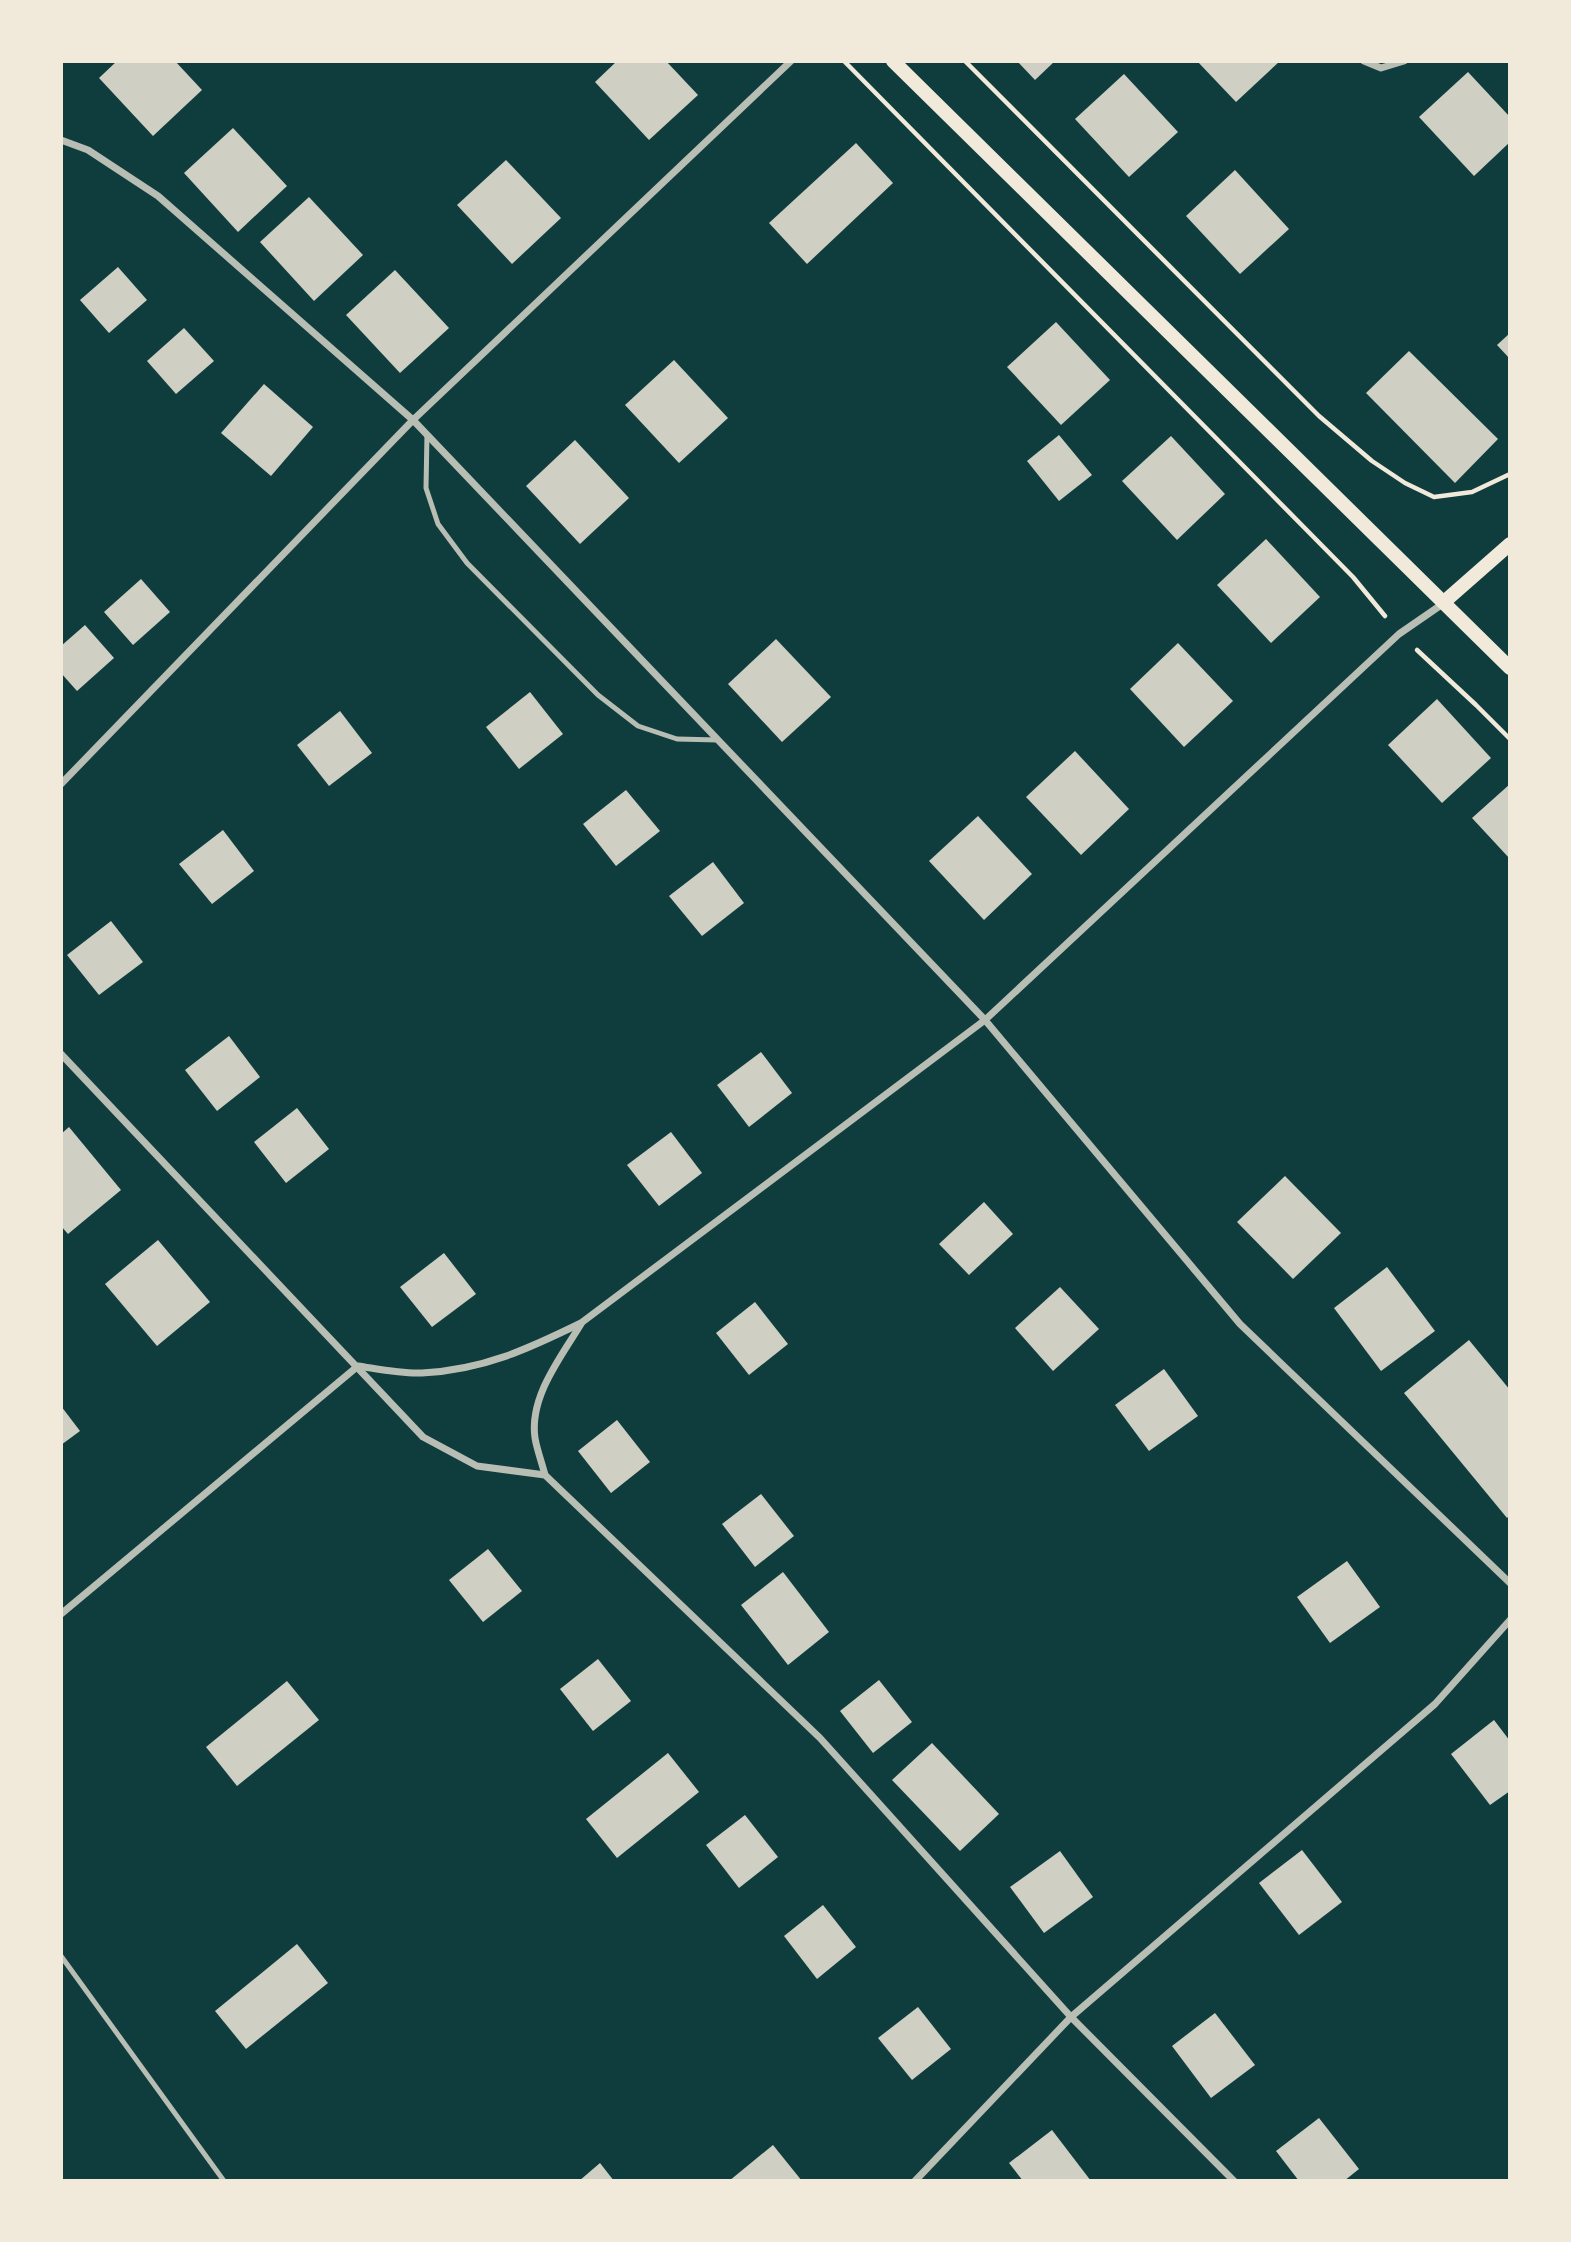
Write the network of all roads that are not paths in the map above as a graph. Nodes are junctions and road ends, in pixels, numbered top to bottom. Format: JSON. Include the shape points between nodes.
{"nodes":[{"id":1,"x":791,"y":61,"type":"edge"},
{"id":2,"x":893,"y":61,"type":"edge"},
{"id":3,"x":1364,"y":61,"type":"edge"},
{"id":4,"x":1404,"y":61,"type":"edge"},
{"id":5,"x":61,"y":140,"type":"edge"},
{"id":6,"x":413,"y":419,"type":"junction"},
{"id":7,"x":427,"y":434,"type":"junction"},
{"id":8,"x":1510,"y":544,"type":"edge"},
{"id":9,"x":1444,"y":602,"type":"junction"},
{"id":10,"x":1510,"y":668,"type":"edge"},
{"id":11,"x":718,"y":740,"type":"junction"},
{"id":12,"x":61,"y":784,"type":"edge"},
{"id":13,"x":985,"y":1020,"type":"junction"},
{"id":14,"x":61,"y":1054,"type":"edge"},
{"id":15,"x":581,"y":1323,"type":"junction"},
{"id":16,"x":358,"y":1366,"type":"junction"},
{"id":17,"x":545,"y":1475,"type":"junction"},
{"id":18,"x":1510,"y":1583,"type":"edge"},
{"id":19,"x":61,"y":1614,"type":"edge"},
{"id":20,"x":1510,"y":1620,"type":"edge"},
{"id":21,"x":61,"y":1956,"type":"edge"},
{"id":22,"x":1071,"y":2017,"type":"junction"},
{"id":23,"x":224,"y":2181,"type":"edge"},
{"id":24,"x":915,"y":2181,"type":"edge"},
{"id":25,"x":1234,"y":2181,"type":"edge"}],
"edges":[{"from":1,"to":6,"type":"street"},
{"from":2,"to":9,"type":"main road"},
{"from":3,"to":4,"type":"street","via":[[1381,68]]},
{"from":5,"to":6,"type":"street","via":[[88,150],[158,196]]},
{"from":6,"to":7,"type":"street"},
{"from":6,"to":12,"type":"street"},
{"from":7,"to":11,"type":"street"},
{"from":7,"to":11,"type":"lane","via":[[426,488],[438,524],[467,563],[598,695],[638,726],[677,739]]},
{"from":8,"to":9,"type":"main road"},
{"from":9,"to":10,"type":"main road"},
{"from":9,"to":13,"type":"street","via":[[1399,635]]},
{"from":11,"to":13,"type":"street"},
{"from":13,"to":15,"type":"street"},
{"from":13,"to":18,"type":"street","via":[[1240,1324]]},
{"from":14,"to":16,"type":"street"},
{"from":15,"to":16,"type":"street","via":[[521,1352],[472,1368],[420,1374]]},
{"from":15,"to":17,"type":"street","via":[[537,1403],[535,1437]]},
{"from":16,"to":17,"type":"street","via":[[423,1437],[477,1466]]},
{"from":16,"to":19,"type":"street"},
{"from":17,"to":22,"type":"street","via":[[820,1738]]},
{"from":20,"to":22,"type":"street","via":[[1435,1704]]},
{"from":21,"to":23,"type":"lane"},
{"from":22,"to":24,"type":"street"},
{"from":22,"to":25,"type":"street"}]}
